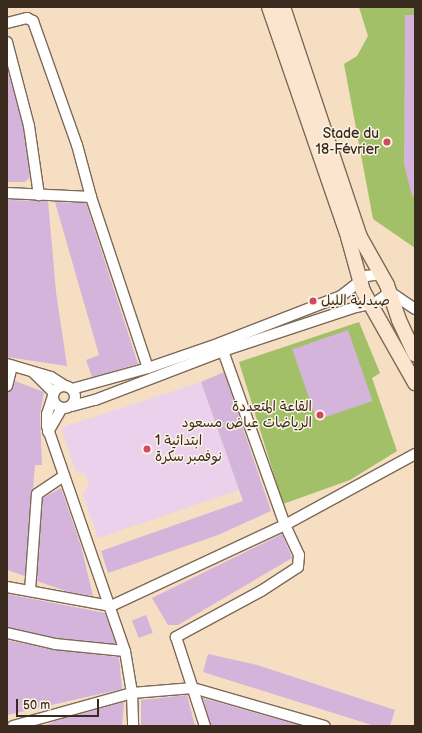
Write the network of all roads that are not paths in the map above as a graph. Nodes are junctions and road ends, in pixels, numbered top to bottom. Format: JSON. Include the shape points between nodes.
{"nodes":[{"id":1,"x":269,"y":7,"type":"edge"},
{"id":2,"x":283,"y":7,"type":"edge"},
{"id":3,"x":7,"y":23,"type":"edge"},
{"id":4,"x":7,"y":42,"type":"edge"},
{"id":5,"x":12,"y":75,"type":"edge"},
{"id":6,"x":7,"y":193,"type":"edge"},
{"id":7,"x":40,"y":195,"type":"junction"},
{"id":8,"x":91,"y":196,"type":"junction"},
{"id":9,"x":381,"y":274,"type":"junction"},
{"id":10,"x":360,"y":280,"type":"junction"},
{"id":11,"x":390,"y":292,"type":"junction"},
{"id":12,"x":369,"y":304,"type":"junction"},
{"id":13,"x":415,"y":309,"type":"edge"},
{"id":14,"x":223,"y":351,"type":"junction"},
{"id":15,"x":415,"y":354,"type":"edge"},
{"id":16,"x":10,"y":365,"type":"edge"},
{"id":17,"x":148,"y":368,"type":"junction"},
{"id":18,"x":34,"y":373,"type":"junction"},
{"id":19,"x":415,"y":382,"type":"edge"},
{"id":20,"x":7,"y":386,"type":"edge"},
{"id":21,"x":68,"y":388,"type":"junction"},
{"id":22,"x":54,"y":394,"type":"junction"},
{"id":23,"x":67,"y":407,"type":"junction"},
{"id":24,"x":48,"y":432,"type":"junction"},
{"id":25,"x":415,"y":454,"type":"edge"},
{"id":26,"x":64,"y":476,"type":"junction"},
{"id":27,"x":285,"y":525,"type":"junction"},
{"id":28,"x":7,"y":587,"type":"edge"},
{"id":29,"x":30,"y":591,"type":"junction"},
{"id":30,"x":111,"y":606,"type":"junction"},
{"id":31,"x":7,"y":633,"type":"edge"},
{"id":32,"x":125,"y":651,"type":"junction"},
{"id":33,"x":193,"y":688,"type":"junction"},
{"id":34,"x":132,"y":693,"type":"junction"},
{"id":35,"x":44,"y":723,"type":"edge"},
{"id":36,"x":12,"y":726,"type":"edge"},
{"id":37,"x":133,"y":726,"type":"edge"},
{"id":38,"x":205,"y":726,"type":"edge"},
{"id":39,"x":325,"y":726,"type":"edge"}],
"edges":[{"from":1,"to":10,"type":"main road","via":[[348,237]]},
{"from":2,"to":9,"type":"main road","via":[[360,237]]},
{"from":3,"to":8,"type":"street","via":[[27,18],[33,21],[77,145]]},
{"from":4,"to":5,"type":"street"},
{"from":5,"to":7,"type":"street","via":[[29,126]]},
{"from":6,"to":7,"type":"street"},
{"from":7,"to":8,"type":"street"},
{"from":8,"to":17,"type":"street"},
{"from":9,"to":10,"type":"street"},
{"from":9,"to":11,"type":"main road"},
{"from":10,"to":12,"type":"main road"},
{"from":10,"to":17,"type":"street","via":[[341,296]]},
{"from":11,"to":12,"type":"street","via":[[379,301]]},
{"from":11,"to":13,"type":"street"},
{"from":11,"to":15,"type":"main road","via":[[402,329]]},
{"from":12,"to":14,"type":"street"},
{"from":12,"to":19,"type":"main road"},
{"from":14,"to":23,"type":"street","via":[[95,400]]},
{"from":14,"to":27,"type":"street"},
{"from":16,"to":18,"type":"street"},
{"from":16,"to":20,"type":"street"},
{"from":17,"to":21,"type":"street"},
{"from":18,"to":21,"type":"street","via":[[51,377]]},
{"from":18,"to":22,"type":"street"},
{"from":21,"to":22,"type":"street"},
{"from":21,"to":23,"type":"street","via":[[75,399]]},
{"from":22,"to":23,"type":"street","via":[[56,405]]},
{"from":22,"to":24,"type":"street","via":[[46,414]]},
{"from":23,"to":24,"type":"street"},
{"from":24,"to":26,"type":"street"},
{"from":25,"to":27,"type":"street"},
{"from":26,"to":29,"type":"street","via":[[37,494]]},
{"from":26,"to":30,"type":"street"},
{"from":27,"to":30,"type":"street"},
{"from":27,"to":33,"type":"street","via":[[299,555],[298,567],[261,591],[177,635],[177,643]]},
{"from":28,"to":29,"type":"street"},
{"from":29,"to":30,"type":"street"},
{"from":30,"to":32,"type":"street"},
{"from":31,"to":32,"type":"street","via":[[55,644]]},
{"from":32,"to":34,"type":"street"},
{"from":33,"to":34,"type":"street"},
{"from":33,"to":38,"type":"street"},
{"from":33,"to":39,"type":"street"},
{"from":34,"to":35,"type":"street"},
{"from":34,"to":37,"type":"street"},
{"from":35,"to":36,"type":"street"}]}
